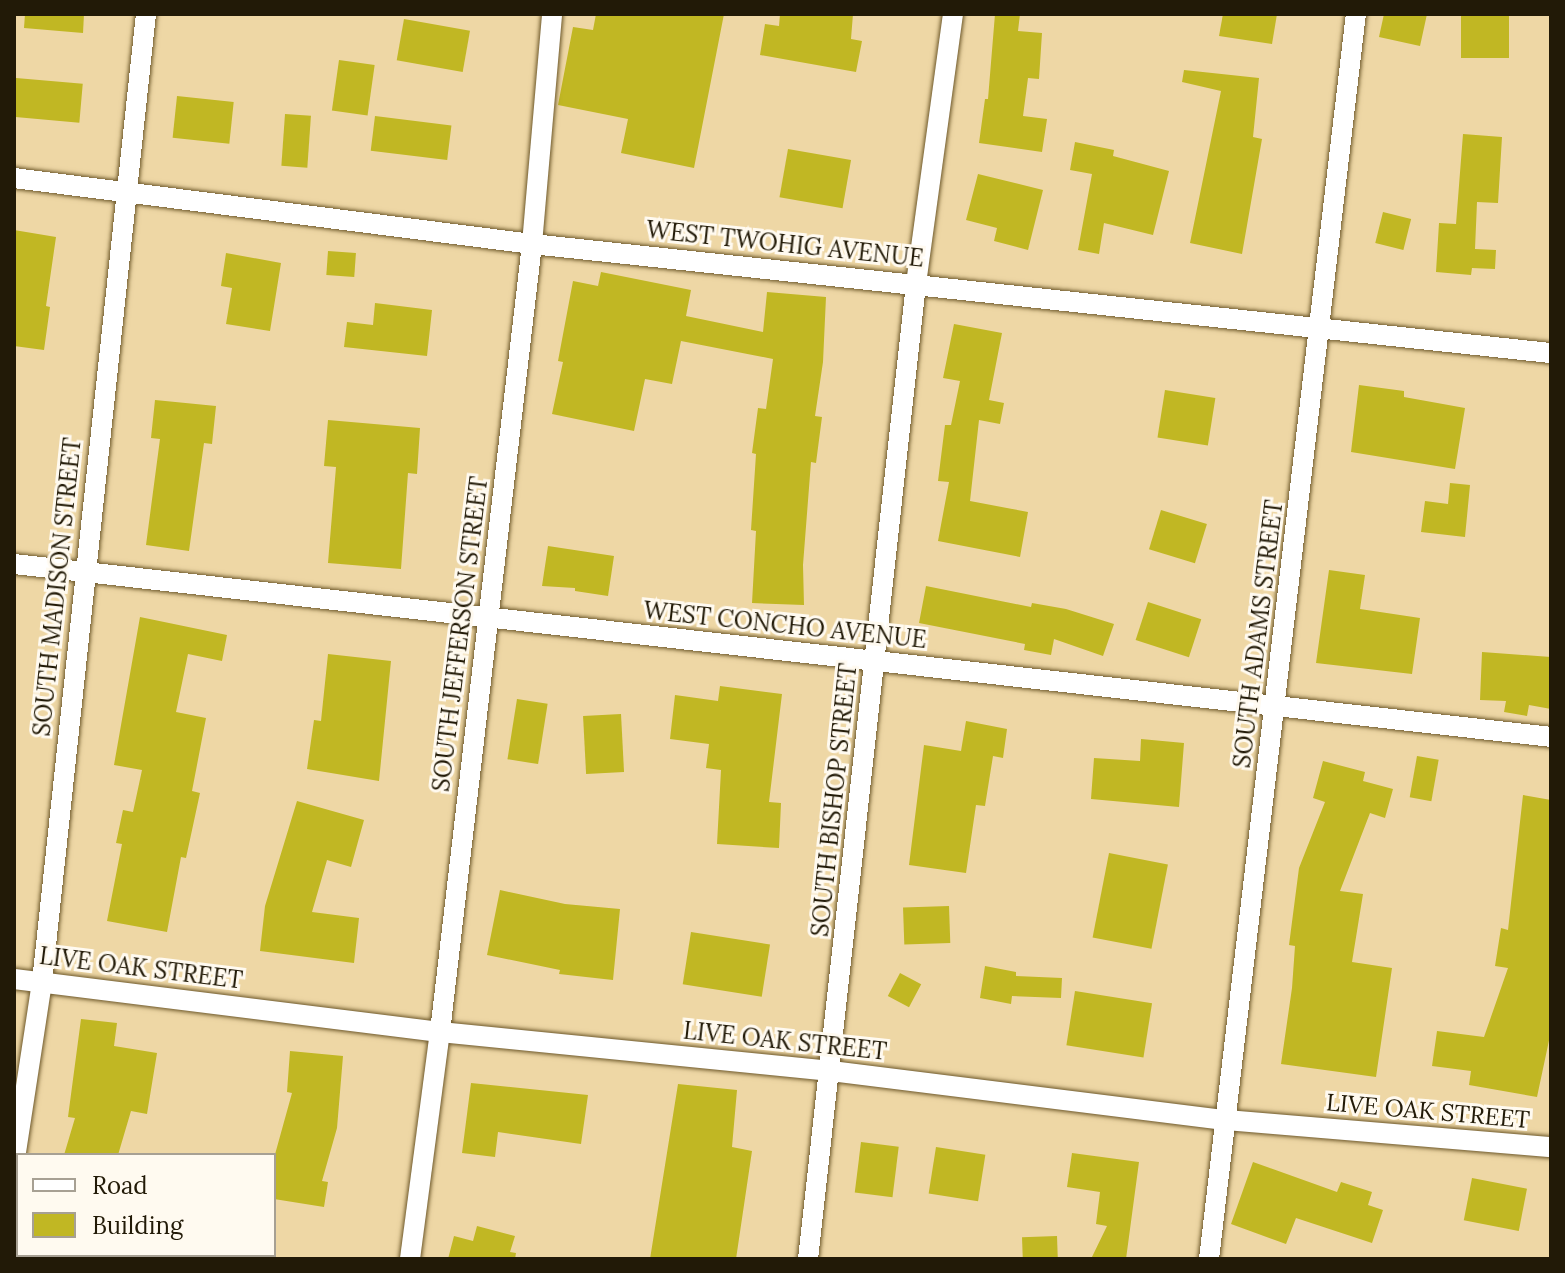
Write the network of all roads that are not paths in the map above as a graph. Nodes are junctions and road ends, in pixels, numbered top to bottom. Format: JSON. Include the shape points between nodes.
{"nodes":[{"id":1,"x":146,"y":14,"type":"edge"},
{"id":2,"x":552,"y":14,"type":"edge"},
{"id":3,"x":953,"y":14,"type":"edge"},
{"id":4,"x":1356,"y":14,"type":"edge"},
{"id":5,"x":14,"y":178,"type":"edge"},
{"id":6,"x":125,"y":192,"type":"junction"},
{"id":7,"x":532,"y":244,"type":"junction"},
{"id":8,"x":916,"y":284,"type":"junction"},
{"id":9,"x":1322,"y":327,"type":"junction"},
{"id":10,"x":1551,"y":353,"type":"edge"},
{"id":11,"x":14,"y":564,"type":"edge"},
{"id":12,"x":85,"y":572,"type":"junction"},
{"id":13,"x":487,"y":617,"type":"junction"},
{"id":14,"x":876,"y":661,"type":"junction"},
{"id":15,"x":1275,"y":706,"type":"junction"},
{"id":16,"x":1551,"y":737,"type":"edge"},
{"id":17,"x":14,"y":979,"type":"edge"},
{"id":18,"x":42,"y":982,"type":"junction"},
{"id":19,"x":440,"y":1032,"type":"junction"},
{"id":20,"x":831,"y":1071,"type":"junction"},
{"id":21,"x":1227,"y":1120,"type":"junction"},
{"id":22,"x":1551,"y":1147,"type":"edge"},
{"id":23,"x":14,"y":1165,"type":"edge"},
{"id":24,"x":410,"y":1259,"type":"edge"},
{"id":25,"x":808,"y":1259,"type":"edge"},
{"id":26,"x":1209,"y":1259,"type":"edge"}],
"edges":[{"from":1,"to":6,"type":"street","name":"SOUTH MADISON STREET"},
{"from":2,"to":7,"type":"street","name":"SOUTH JEFFERSON STREET"},
{"from":3,"to":8,"type":"street","name":"SOUTH BISHOP STREET"},
{"from":4,"to":9,"type":"street","name":"SOUTH ADAMS STREET"},
{"from":5,"to":6,"type":"street","name":"WEST TWOHIG AVENUE"},
{"from":6,"to":7,"type":"street","name":"WEST TWOHIG AVENUE"},
{"from":6,"to":12,"type":"street","name":"SOUTH MADISON STREET"},
{"from":7,"to":8,"type":"street","name":"WEST TWOHIG AVENUE"},
{"from":7,"to":13,"type":"street","name":"SOUTH JEFFERSON STREET"},
{"from":8,"to":9,"type":"street","name":"WEST TWOHIG AVENUE"},
{"from":8,"to":14,"type":"street","name":"SOUTH BISHOP STREET"},
{"from":9,"to":10,"type":"street","name":"WEST TWOHIG AVENUE"},
{"from":9,"to":15,"type":"street","name":"SOUTH ADAMS STREET"},
{"from":11,"to":12,"type":"street","name":"WEST CONCHO AVENUE"},
{"from":12,"to":13,"type":"street","name":"WEST CONCHO AVENUE"},
{"from":12,"to":18,"type":"street","name":"SOUTH MADISON STREET"},
{"from":13,"to":14,"type":"street","name":"WEST CONCHO AVENUE"},
{"from":13,"to":19,"type":"street","name":"SOUTH JEFFERSON STREET"},
{"from":14,"to":15,"type":"street","name":"WEST CONCHO AVENUE"},
{"from":14,"to":20,"type":"street","name":"SOUTH BISHOP STREET"},
{"from":15,"to":16,"type":"street","name":"WEST CONCHO AVENUE"},
{"from":15,"to":21,"type":"street","name":"SOUTH ADAMS STREET"},
{"from":17,"to":18,"type":"street","name":"LIVE OAK STREET"},
{"from":18,"to":19,"type":"street","name":"LIVE OAK STREET"},
{"from":18,"to":23,"type":"street","name":"SOUTH MADISON STREET"},
{"from":19,"to":20,"type":"street","name":"LIVE OAK STREET"},
{"from":19,"to":24,"type":"street","name":"SOUTH JEFFERSON STREET"},
{"from":20,"to":21,"type":"street","name":"LIVE OAK STREET"},
{"from":20,"to":25,"type":"street","name":"SOUTH BISHOP STREET"},
{"from":21,"to":22,"type":"street","name":"LIVE OAK STREET"},
{"from":21,"to":26,"type":"street","name":"SOUTH ADAMS STREET"}]}
